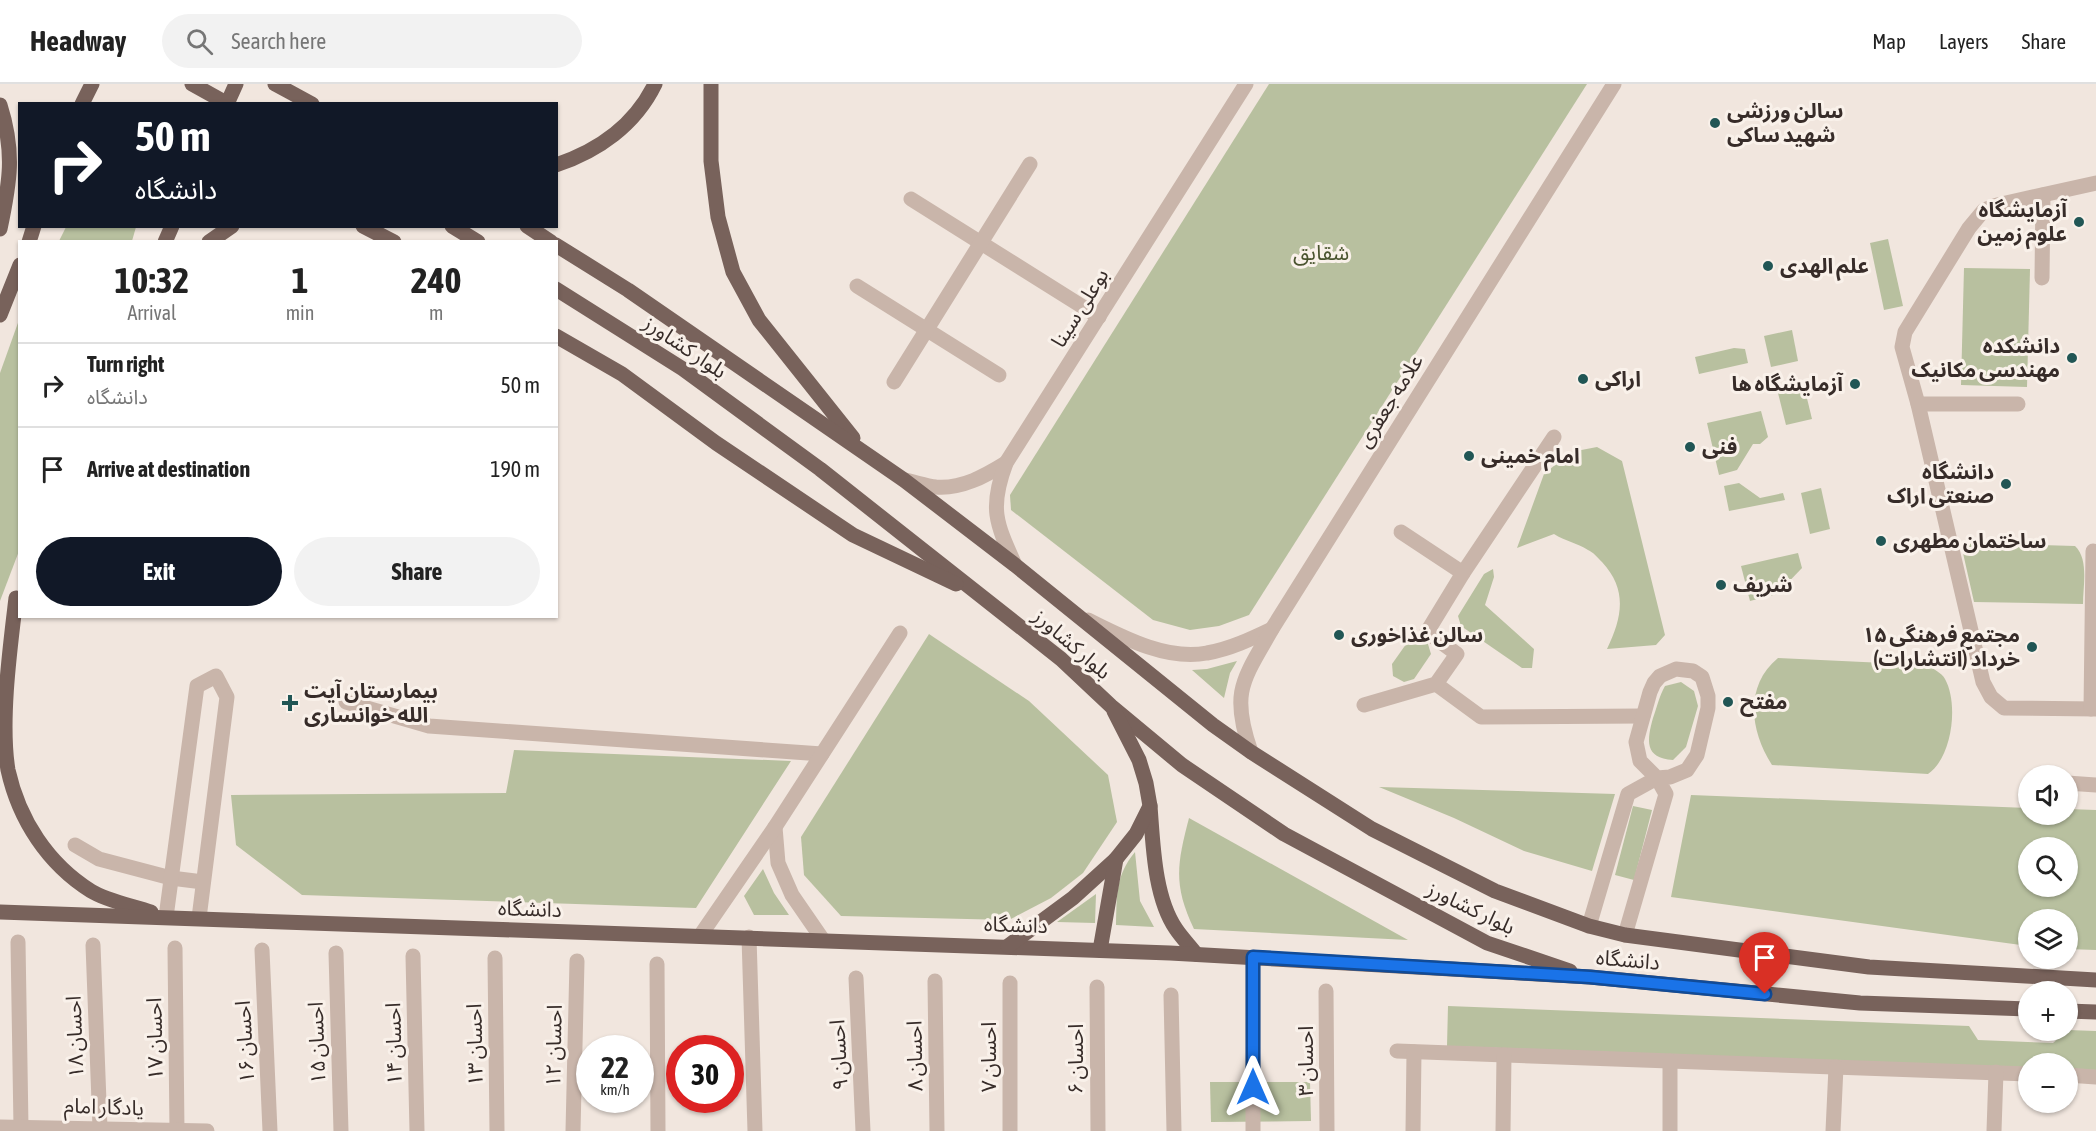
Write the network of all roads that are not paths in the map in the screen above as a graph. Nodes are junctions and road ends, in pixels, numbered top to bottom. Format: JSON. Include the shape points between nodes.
{"nodes":[{"id":1,"x":92,"y":84,"type":"edge"},
{"id":2,"x":192,"y":84,"type":"edge"},
{"id":3,"x":236,"y":84,"type":"edge"},
{"id":4,"x":275,"y":84,"type":"edge"},
{"id":5,"x":655,"y":84,"type":"edge"},
{"id":6,"x":711,"y":84,"type":"edge"},
{"id":7,"x":1246,"y":84,"type":"edge"},
{"id":8,"x":1614,"y":84,"type":"edge"},
{"id":9,"x":83,"y":102,"type":"edge"},
{"id":10,"x":224,"y":102,"type":"edge"},
{"id":11,"x":229,"y":102,"type":"edge"},
{"id":12,"x":308,"y":102,"type":"edge"},
{"id":13,"x":0,"y":105,"type":"edge"},
{"id":14,"x":558,"y":164,"type":"edge"},
{"id":15,"x":1030,"y":164,"type":"dead end"},
{"id":16,"x":2096,"y":183,"type":"edge"},
{"id":17,"x":2043,"y":195,"type":"junction"},
{"id":18,"x":911,"y":199,"type":"dead end"},
{"id":19,"x":228,"y":228,"type":"edge"},
{"id":20,"x":367,"y":228,"type":"edge"},
{"id":21,"x":455,"y":228,"type":"edge"},
{"id":22,"x":530,"y":228,"type":"edge"},
{"id":23,"x":0,"y":229,"type":"edge"},
{"id":24,"x":212,"y":240,"type":"edge"},
{"id":25,"x":390,"y":240,"type":"edge"},
{"id":26,"x":475,"y":240,"type":"edge"},
{"id":27,"x":548,"y":240,"type":"edge"},
{"id":28,"x":981,"y":243,"type":"junction"},
{"id":29,"x":558,"y":246,"type":"edge"},
{"id":30,"x":18,"y":270,"type":"edge"},
{"id":31,"x":2042,"y":278,"type":"dead end"},
{"id":32,"x":857,"y":286,"type":"dead end"},
{"id":33,"x":558,"y":290,"type":"edge"},
{"id":34,"x":0,"y":315,"type":"edge"},
{"id":35,"x":1099,"y":317,"type":"junction"},
{"id":36,"x":926,"y":330,"type":"junction"},
{"id":37,"x":558,"y":337,"type":"edge"},
{"id":38,"x":999,"y":375,"type":"dead end"},
{"id":39,"x":894,"y":382,"type":"dead end"},
{"id":40,"x":1918,"y":404,"type":"junction"},
{"id":41,"x":2018,"y":404,"type":"dead end"},
{"id":42,"x":1554,"y":437,"type":"dead end"},
{"id":43,"x":865,"y":452,"type":"junction"},
{"id":44,"x":1006,"y":463,"type":"junction"},
{"id":45,"x":904,"y":480,"type":"junction"},
{"id":46,"x":1401,"y":532,"type":"dead end"},
{"id":47,"x":2093,"y":551,"type":"dead end"},
{"id":48,"x":1016,"y":565,"type":"junction"},
{"id":49,"x":1463,"y":573,"type":"junction"},
{"id":50,"x":18,"y":593,"type":"edge"},
{"id":51,"x":981,"y":596,"type":"junction"},
{"id":52,"x":1075,"y":613,"type":"junction"},
{"id":53,"x":1272,"y":629,"type":"junction"},
{"id":54,"x":900,"y":633,"type":"dead end"},
{"id":55,"x":0,"y":638,"type":"edge"},
{"id":56,"x":1436,"y":684,"type":"junction"},
{"id":57,"x":346,"y":702,"type":"dead end"},
{"id":58,"x":1364,"y":705,"type":"dead end"},
{"id":59,"x":1111,"y":706,"type":"junction"},
{"id":60,"x":2093,"y":709,"type":"edge"},
{"id":61,"x":1643,"y":717,"type":"junction"},
{"id":62,"x":1251,"y":752,"type":"junction"},
{"id":63,"x":822,"y":754,"type":"junction"},
{"id":64,"x":1658,"y":778,"type":"junction"},
{"id":65,"x":2078,"y":784,"type":"edge"},
{"id":66,"x":2096,"y":785,"type":"edge"},
{"id":67,"x":1150,"y":806,"type":"junction"},
{"id":68,"x":775,"y":827,"type":"junction"},
{"id":69,"x":75,"y":844,"type":"dead end"},
{"id":70,"x":1116,"y":859,"type":"junction"},
{"id":71,"x":171,"y":878,"type":"junction"},
{"id":72,"x":203,"y":882,"type":"junction"},
{"id":73,"x":0,"y":912,"type":"edge"},
{"id":74,"x":166,"y":917,"type":"junction"},
{"id":75,"x":198,"y":918,"type":"junction"},
{"id":76,"x":1589,"y":926,"type":"junction"},
{"id":77,"x":700,"y":936,"type":"junction"},
{"id":78,"x":1625,"y":936,"type":"junction"},
{"id":79,"x":749,"y":937,"type":"junction"},
{"id":80,"x":823,"y":940,"type":"junction"},
{"id":81,"x":18,"y":942,"type":"dead end"},
{"id":82,"x":93,"y":945,"type":"dead end"},
{"id":83,"x":1008,"y":946,"type":"junction"},
{"id":84,"x":175,"y":948,"type":"dead end"},
{"id":85,"x":262,"y":950,"type":"dead end"},
{"id":86,"x":1101,"y":950,"type":"junction"},
{"id":87,"x":336,"y":953,"type":"dead end"},
{"id":88,"x":1196,"y":954,"type":"junction"},
{"id":89,"x":413,"y":956,"type":"dead end"},
{"id":90,"x":1253,"y":957,"type":"junction"},
{"id":91,"x":495,"y":958,"type":"dead end"},
{"id":92,"x":577,"y":961,"type":"dead end"},
{"id":93,"x":657,"y":964,"type":"dead end"},
{"id":94,"x":1590,"y":977,"type":"junction"},
{"id":95,"x":856,"y":978,"type":"dead end"},
{"id":96,"x":2096,"y":980,"type":"edge"},
{"id":97,"x":935,"y":981,"type":"dead end"},
{"id":98,"x":1010,"y":983,"type":"dead end"},
{"id":99,"x":1097,"y":987,"type":"dead end"},
{"id":100,"x":1326,"y":991,"type":"dead end"},
{"id":101,"x":1171,"y":995,"type":"dead end"},
{"id":102,"x":2018,"y":1009,"type":"edge"},
{"id":103,"x":2078,"y":1011,"type":"edge"},
{"id":104,"x":2096,"y":1012,"type":"edge"},
{"id":105,"x":1397,"y":1051,"type":"dead end"},
{"id":106,"x":1414,"y":1052,"type":"junction"},
{"id":107,"x":1504,"y":1055,"type":"junction"},
{"id":108,"x":1670,"y":1061,"type":"junction"},
{"id":109,"x":1836,"y":1066,"type":"junction"},
{"id":110,"x":1996,"y":1072,"type":"junction"},
{"id":111,"x":2018,"y":1073,"type":"edge"},
{"id":112,"x":2078,"y":1076,"type":"edge"},
{"id":113,"x":2096,"y":1077,"type":"edge"},
{"id":114,"x":0,"y":1127,"type":"edge"},
{"id":115,"x":21,"y":1127,"type":"junction"},
{"id":116,"x":100,"y":1128,"type":"junction"},
{"id":117,"x":177,"y":1131,"type":"edge"},
{"id":118,"x":207,"y":1131,"type":"edge"},
{"id":119,"x":270,"y":1131,"type":"edge"},
{"id":120,"x":341,"y":1131,"type":"edge"},
{"id":121,"x":417,"y":1131,"type":"edge"},
{"id":122,"x":497,"y":1131,"type":"edge"},
{"id":123,"x":573,"y":1131,"type":"edge"},
{"id":124,"x":658,"y":1131,"type":"edge"},
{"id":125,"x":755,"y":1131,"type":"edge"},
{"id":126,"x":864,"y":1131,"type":"edge"},
{"id":127,"x":937,"y":1131,"type":"edge"},
{"id":128,"x":1010,"y":1131,"type":"edge"},
{"id":129,"x":1098,"y":1131,"type":"edge"},
{"id":130,"x":1174,"y":1131,"type":"edge"},
{"id":131,"x":1254,"y":1131,"type":"edge"},
{"id":132,"x":1327,"y":1131,"type":"edge"},
{"id":133,"x":1413,"y":1131,"type":"edge"},
{"id":134,"x":1503,"y":1131,"type":"edge"},
{"id":135,"x":1670,"y":1131,"type":"edge"},
{"id":136,"x":1833,"y":1131,"type":"edge"},
{"id":137,"x":1994,"y":1131,"type":"edge"}],
"edges":[{"from":1,"to":9,"type":"main road"},
{"from":2,"to":10,"type":"main road"},
{"from":3,"to":11,"type":"main road","bridge":true},
{"from":4,"to":12,"type":"main road"},
{"from":5,"to":14,"type":"main road","via":[[635,115],[609,140],[581,157]]},
{"from":6,"to":43,"type":"main road","via":[[711,161],[718,217],[733,272],[759,320]]},
{"from":7,"to":35,"type":"street","name":"بوعلی سینا"},
{"from":8,"to":53,"type":"street","name":"علامه جعفری"},
{"from":13,"to":23,"type":"main road","via":[[10,154],[10,182]]},
{"from":15,"to":28,"type":"street"},
{"from":16,"to":17,"type":"street"},
{"from":17,"to":31,"type":"street"},
{"from":17,"to":40,"type":"street","via":[[1984,210],[1905,332],[1902,347]]},
{"from":18,"to":28,"type":"street"},
{"from":19,"to":24,"type":"main road"},
{"from":20,"to":25,"type":"main road"},
{"from":21,"to":26,"type":"main road"},
{"from":22,"to":27,"type":"main road"},
{"from":28,"to":35,"type":"street"},
{"from":28,"to":36,"type":"street"},
{"from":29,"to":43,"type":"main road","name":"بلوار کشاورز"},
{"from":30,"to":34,"type":"main road"},
{"from":32,"to":36,"type":"street"},
{"from":33,"to":51,"type":"main road","name":"بلوار کشاورز","via":[[692,375],[820,469]]},
{"from":35,"to":44,"type":"street","name":"بوعلی سینا"},
{"from":36,"to":38,"type":"street"},
{"from":36,"to":39,"type":"street"},
{"from":37,"to":51,"type":"main road","via":[[622,374],[853,535]]},
{"from":40,"to":41,"type":"street"},
{"from":40,"to":60,"type":"street","via":[[1983,682],[1991,697],[2004,708]]},
{"from":42,"to":49,"type":"street"},
{"from":43,"to":45,"type":"main road","name":"بلوار کشاورز"},
{"from":44,"to":45,"type":"street","via":[[963,484],[937,487]]},
{"from":44,"to":48,"type":"street","name":"بوعلی سینا","via":[[996,507],[1001,533]]},
{"from":45,"to":48,"type":"main road","name":"بلوار کشاورز"},
{"from":46,"to":49,"type":"street"},
{"from":47,"to":60,"type":"street"},
{"from":48,"to":52,"type":"main road","name":"بلوار کشاورز"},
{"from":49,"to":56,"type":"street","via":[[1427,632],[1457,654]]},
{"from":50,"to":55,"type":"main road"},
{"from":50,"to":74,"type":"main road","via":[[4,730],[7,769],[21,810],[40,844],[62,868],[93,892]]},
{"from":51,"to":59,"type":"main road","name":"بلوار کشاورز","via":[[1061,659]]},
{"from":52,"to":53,"type":"street","via":[[1143,646],[1172,653],[1205,654]]},
{"from":52,"to":62,"type":"main road","name":"بلوار کشاورز"},
{"from":53,"to":62,"type":"street","name":"علامه جعفری","via":[[1244,678],[1239,699],[1242,726]]},
{"from":54,"to":63,"type":"street"},
{"from":56,"to":58,"type":"street"},
{"from":56,"to":61,"type":"street","via":[[1480,717]]},
{"from":57,"to":63,"type":"street","via":[[429,726]]},
{"from":59,"to":67,"type":"main road","via":[[1139,760]]},
{"from":59,"to":94,"type":"main road","name":"بلوار کشاورز","via":[[1182,765],[1284,834],[1488,943]]},
{"from":61,"to":64,"type":"street","via":[[1636,742],[1638,752],[1644,766]]},
{"from":61,"to":64,"type":"street","via":[[1650,692],[1660,676],[1681,669],[1702,677],[1708,708],[1697,755],[1687,770]]},
{"from":62,"to":76,"type":"main road","name":"بلوار کشاورز","via":[[1372,828],[1495,891]]},
{"from":63,"to":68,"type":"street"},
{"from":64,"to":76,"type":"street","via":[[1628,794]]},
{"from":64,"to":78,"type":"street","via":[[1666,794]]},
{"from":65,"to":66,"type":"street"},
{"from":67,"to":70,"type":"main road","via":[[1136,834]]},
{"from":67,"to":88,"type":"main road","via":[[1153,850],[1164,903],[1174,927]]},
{"from":68,"to":77,"type":"street"},
{"from":68,"to":80,"type":"street","via":[[778,863],[792,896]]},
{"from":69,"to":71,"type":"street","via":[[99,859]]},
{"from":70,"to":83,"type":"main road","via":[[1073,898]]},
{"from":70,"to":86,"type":"main road"},
{"from":71,"to":72,"type":"street"},
{"from":71,"to":72,"type":"street","via":[[197,686],[216,676],[227,697]]},
{"from":71,"to":74,"type":"street"},
{"from":72,"to":75,"type":"street"},
{"from":73,"to":74,"type":"main road","name":"دانشگاه"},
{"from":74,"to":75,"type":"main road","name":"دانشگاه"},
{"from":75,"to":77,"type":"main road","name":"دانشگاه"},
{"from":76,"to":78,"type":"main road","name":"دانشگاه"},
{"from":77,"to":79,"type":"main road","name":"دانشگاه"},
{"from":78,"to":96,"type":"main road","name":"دانشگاه","via":[[1869,967]]},
{"from":79,"to":80,"type":"main road","name":"دانشگاه"},
{"from":79,"to":125,"type":"street"},
{"from":80,"to":83,"type":"main road","name":"دانشگاه"},
{"from":81,"to":115,"type":"street"},
{"from":82,"to":116,"type":"street","name":"احسان ۱۸"},
{"from":83,"to":86,"type":"main road","name":"دانشگاه"},
{"from":84,"to":117,"type":"street","name":"احسان ۱۷"},
{"from":85,"to":119,"type":"street","name":"احسان ۱۶"},
{"from":86,"to":88,"type":"main road","name":"دانشگاه"},
{"from":87,"to":120,"type":"street","name":"احسان ۱۵"},
{"from":88,"to":90,"type":"main road","name":"دانشگاه"},
{"from":89,"to":121,"type":"street","name":"احسان ۱۴"},
{"from":90,"to":94,"type":"main road","name":"دانشگاه"},
{"from":90,"to":131,"type":"street"},
{"from":91,"to":122,"type":"street","name":"احسان ۱۳"},
{"from":92,"to":123,"type":"street","name":"احسان ۱۲"},
{"from":93,"to":124,"type":"street"},
{"from":94,"to":102,"type":"main road","name":"دانشگاه","via":[[1860,1003]]},
{"from":95,"to":126,"type":"street","name":"احسان ۹"},
{"from":97,"to":127,"type":"street","name":"احسان ۸"},
{"from":98,"to":128,"type":"street","name":"احسان ۷"},
{"from":99,"to":129,"type":"street","name":"احسان ۶"},
{"from":100,"to":132,"type":"street","name":"احسان ۳"},
{"from":101,"to":130,"type":"street"},
{"from":103,"to":104,"type":"main road"},
{"from":105,"to":106,"type":"street"},
{"from":106,"to":107,"type":"street"},
{"from":106,"to":133,"type":"street"},
{"from":107,"to":108,"type":"street"},
{"from":107,"to":134,"type":"street"},
{"from":108,"to":109,"type":"street"},
{"from":108,"to":135,"type":"street"},
{"from":109,"to":110,"type":"street"},
{"from":109,"to":136,"type":"street"},
{"from":110,"to":111,"type":"street"},
{"from":110,"to":137,"type":"street"},
{"from":112,"to":113,"type":"street"},
{"from":114,"to":115,"type":"street","name":"یادگار امام"},
{"from":115,"to":116,"type":"street","name":"یادگار امام"},
{"from":116,"to":117,"type":"street","name":"یادگار امام"},
{"from":117,"to":118,"type":"street","name":"یادگار امام"}]}
